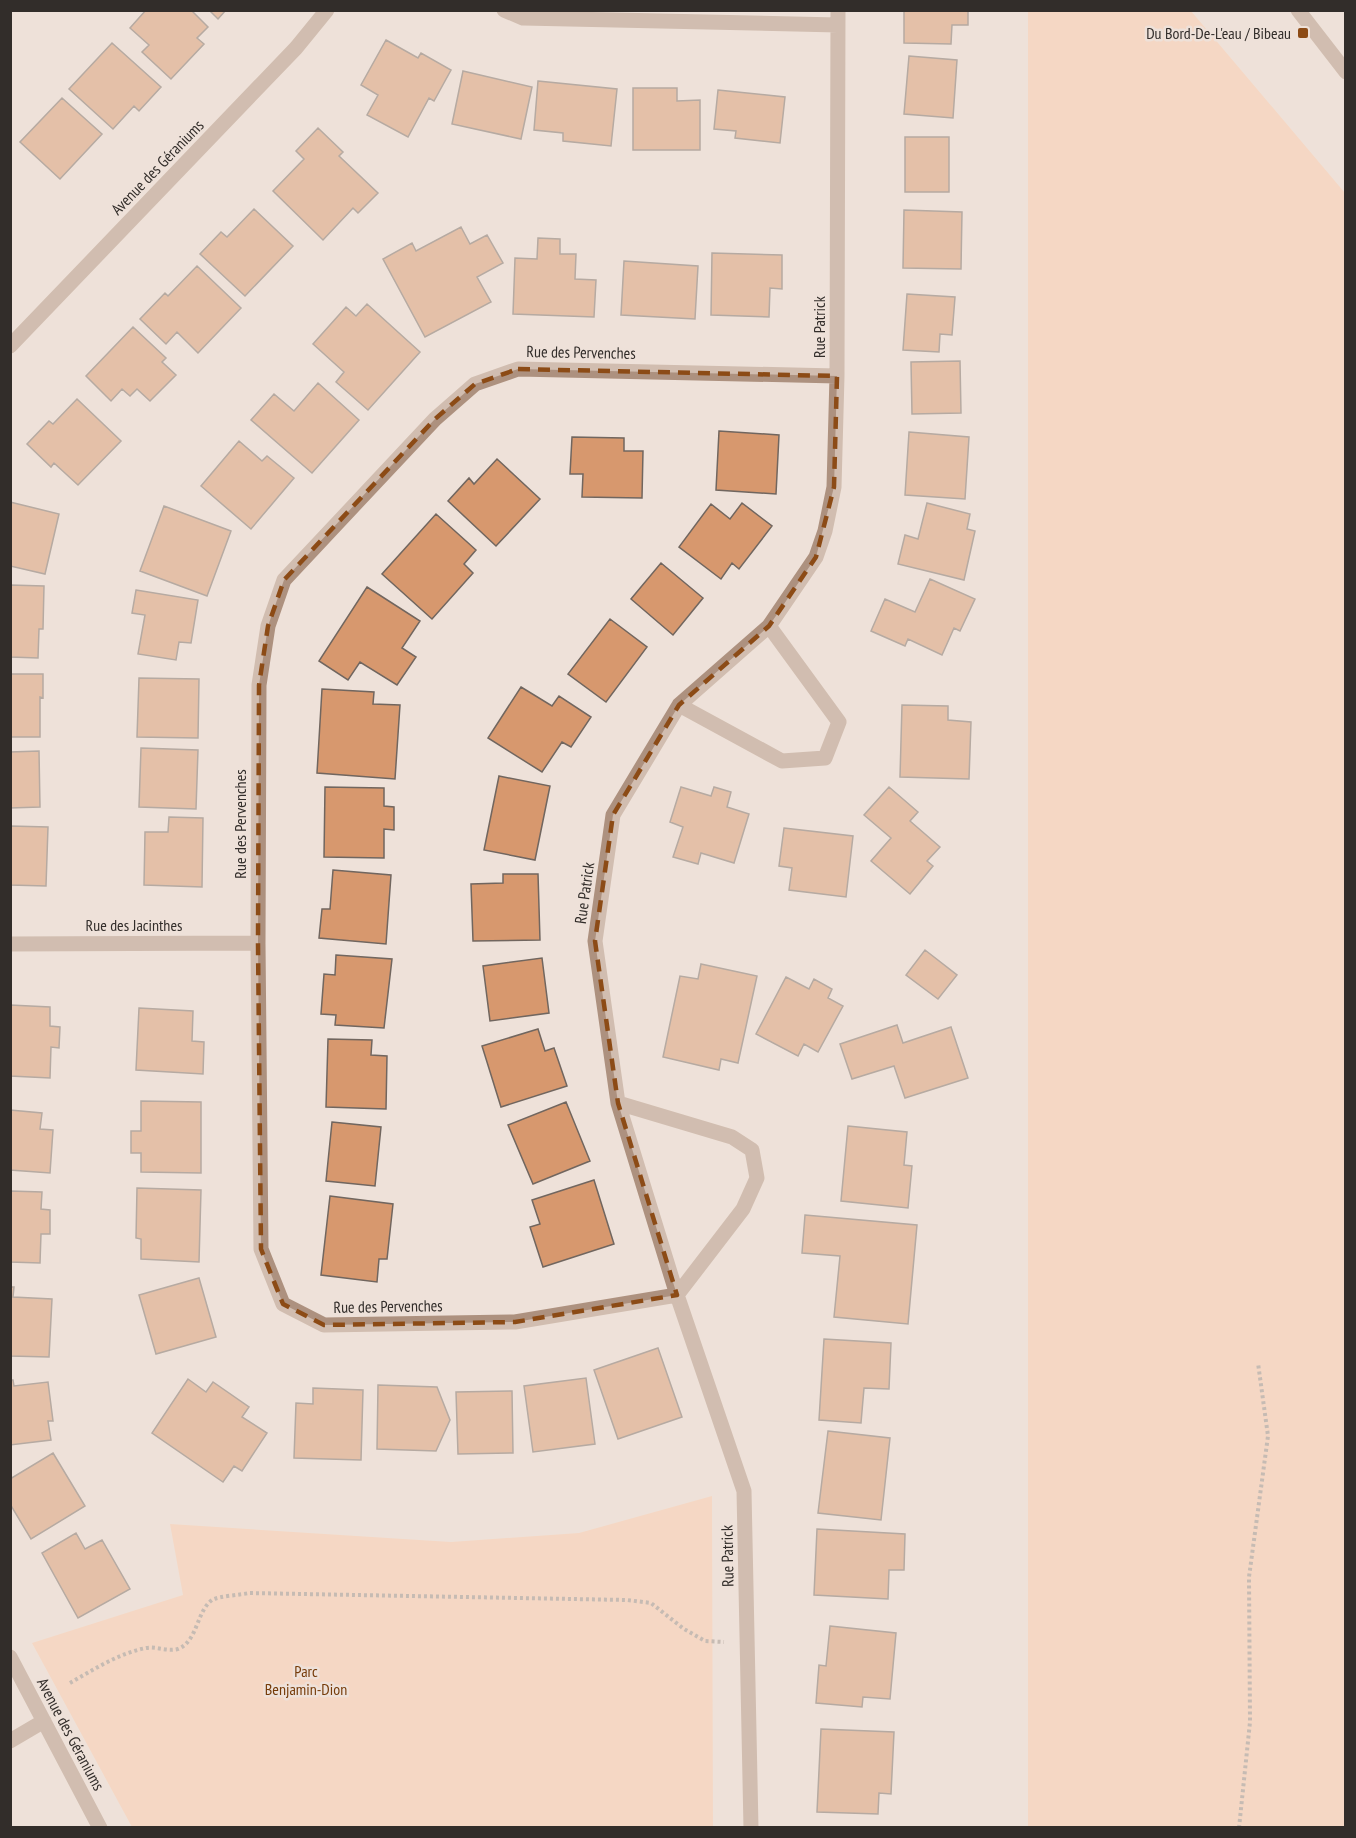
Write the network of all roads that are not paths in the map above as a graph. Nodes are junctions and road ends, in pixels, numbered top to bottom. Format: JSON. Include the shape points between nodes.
{"nodes":[{"id":1,"x":327,"y":10,"type":"edge"},
{"id":2,"x":504,"y":10,"type":"edge"},
{"id":3,"x":1298,"y":10,"type":"edge"},
{"id":4,"x":838,"y":17,"type":"edge"},
{"id":5,"x":1346,"y":72,"type":"edge"},
{"id":6,"x":10,"y":346,"type":"edge"},
{"id":7,"x":837,"y":376,"type":"junction"},
{"id":8,"x":769,"y":626,"type":"junction"},
{"id":9,"x":679,"y":705,"type":"junction"},
{"id":10,"x":258,"y":943,"type":"junction"},
{"id":11,"x":10,"y":944,"type":"edge"},
{"id":12,"x":618,"y":1103,"type":"junction"},
{"id":13,"x":677,"y":1295,"type":"junction"},
{"id":14,"x":10,"y":1657,"type":"edge"},
{"id":15,"x":44,"y":1721,"type":"junction"},
{"id":16,"x":10,"y":1741,"type":"edge"},
{"id":17,"x":100,"y":1827,"type":"edge"},
{"id":18,"x":750,"y":1827,"type":"edge"}],
"edges":[{"from":1,"to":6,"type":"street","name":"Avenue des Géraniums","via":[[296,48]]},
{"from":2,"to":4,"type":"street","via":[[523,18]]},
{"from":3,"to":5,"type":"street"},
{"from":4,"to":7,"type":"street","name":"Rue Patrick"},
{"from":7,"to":8,"type":"street","name":"Rue Patrick","via":[[834,487],[825,531],[816,557]]},
{"from":7,"to":10,"type":"street","name":"Rue des Pervenches","via":[[518,369],[475,384],[435,419],[284,580],[268,626],[259,685]]},
{"from":8,"to":9,"type":"street","name":"Rue Patrick"},
{"from":8,"to":9,"type":"street","via":[[839,722],[825,758],[782,761]]},
{"from":9,"to":12,"type":"street","name":"Rue Patrick","via":[[613,815],[595,941]]},
{"from":10,"to":11,"type":"street","name":"Rue des Jacinthes"},
{"from":10,"to":13,"type":"street","name":"Rue des Pervenches","via":[[261,1249],[283,1304],[324,1325],[503,1322]]},
{"from":12,"to":13,"type":"street","name":"Rue Patrick"},
{"from":12,"to":13,"type":"street","via":[[732,1137],[752,1150],[757,1178],[743,1209]]},
{"from":13,"to":18,"type":"street","name":"Rue Patrick","via":[[744,1491]]},
{"from":14,"to":15,"type":"street","name":"Avenue des Géraniums"},
{"from":15,"to":16,"type":"street"},
{"from":15,"to":17,"type":"street","name":"Avenue des Géraniums"}]}
